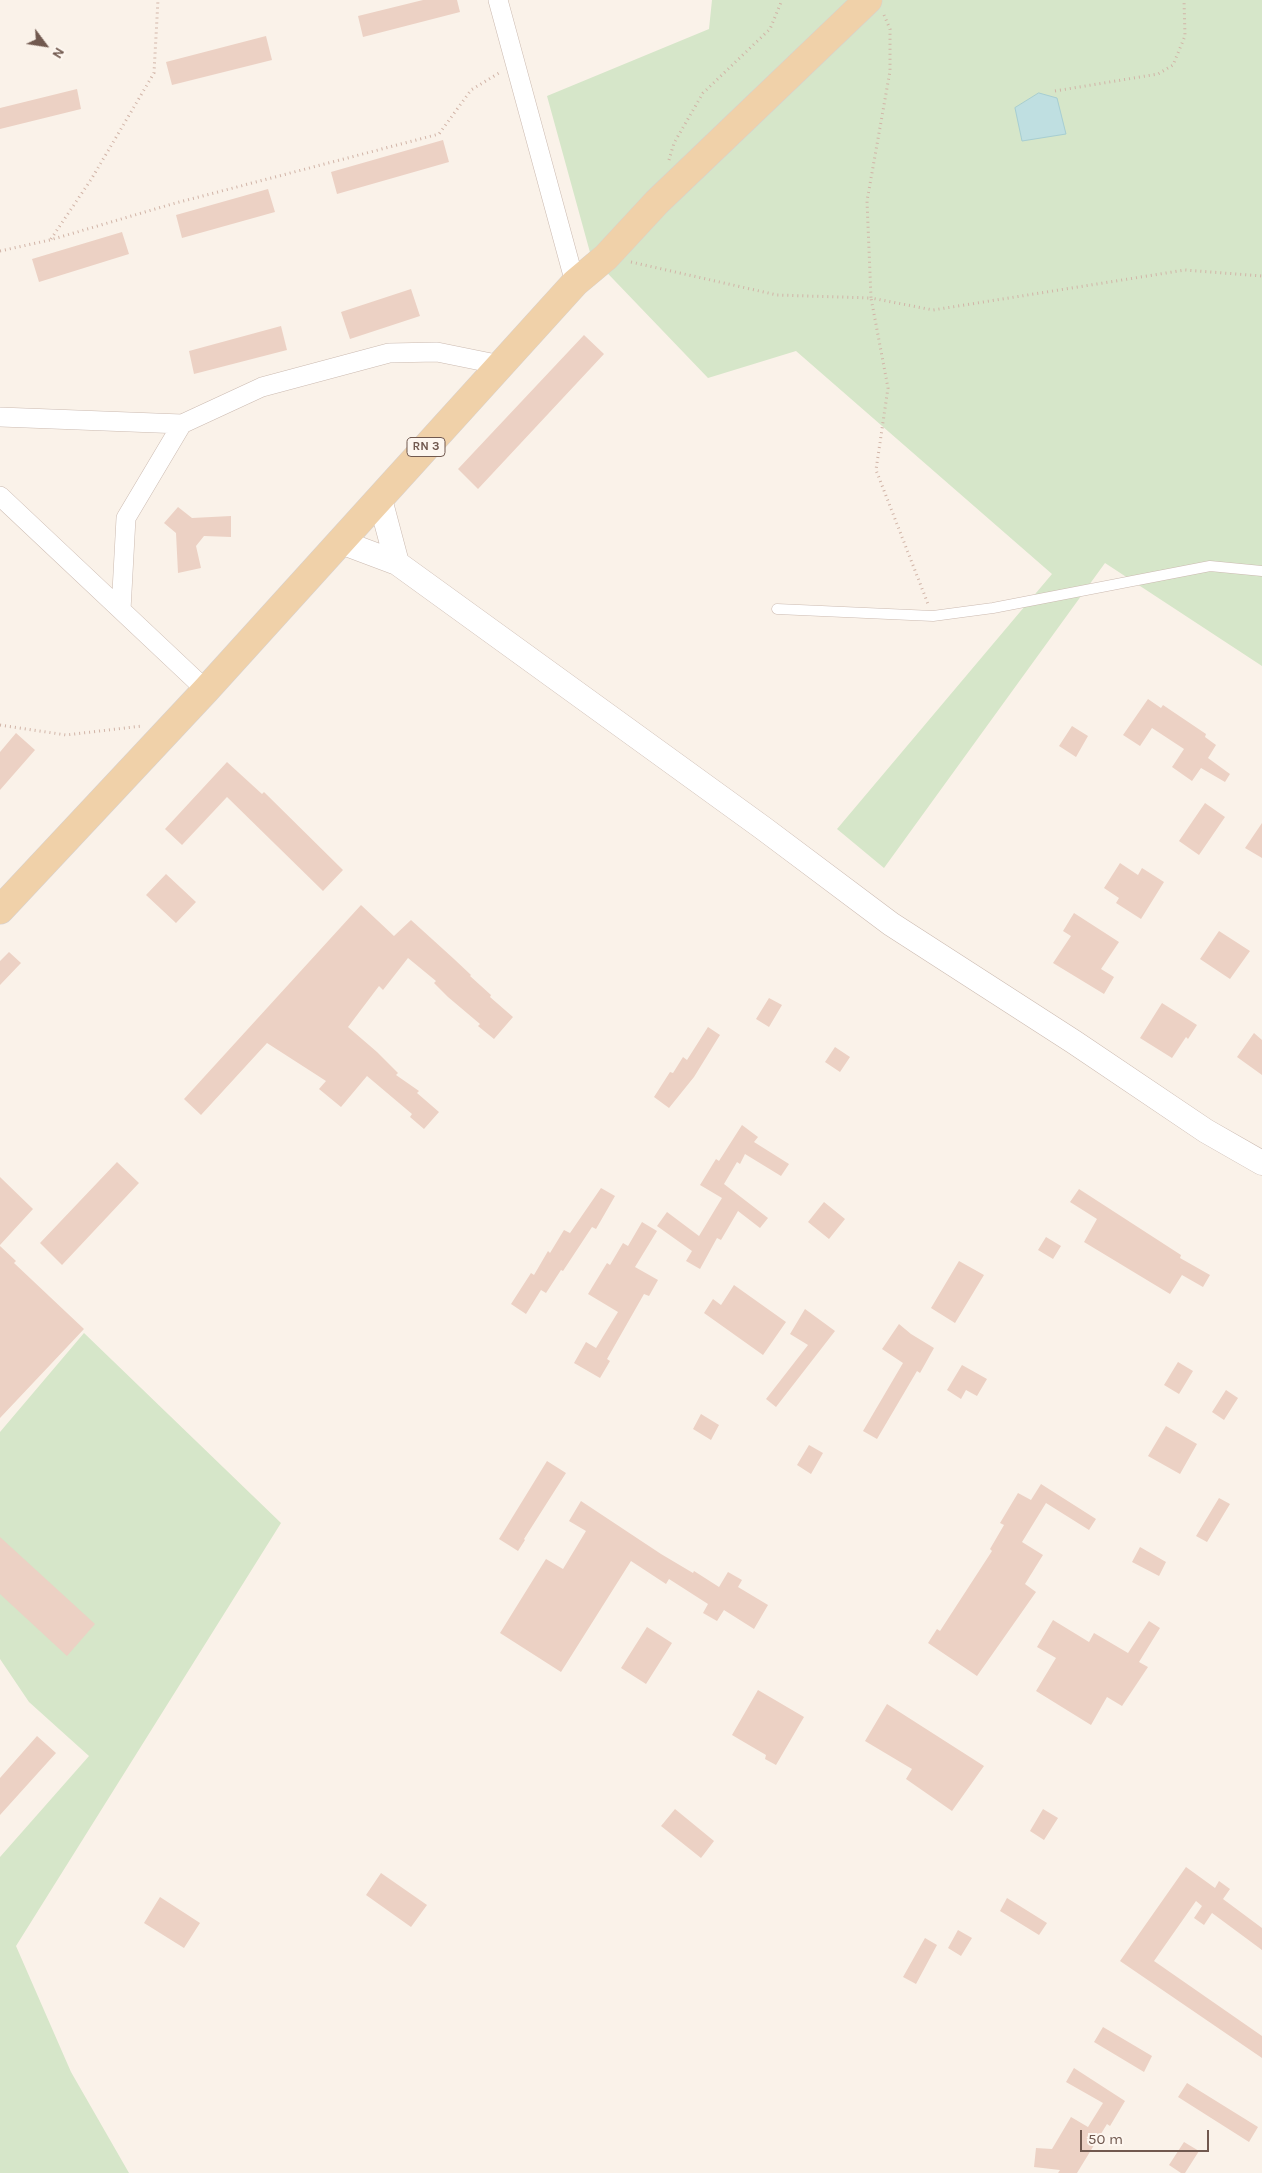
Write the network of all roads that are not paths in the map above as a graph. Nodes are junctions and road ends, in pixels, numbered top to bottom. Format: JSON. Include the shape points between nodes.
{"nodes":[{"id":1,"x":498,"y":0,"type":"edge"},
{"id":2,"x":874,"y":4,"type":"edge"},
{"id":3,"x":575,"y":283,"type":"junction"},
{"id":4,"x":501,"y":365,"type":"junction"},
{"id":5,"x":0,"y":417,"type":"edge"},
{"id":6,"x":182,"y":424,"type":"junction"},
{"id":7,"x":0,"y":496,"type":"edge"},
{"id":8,"x":380,"y":499,"type":"junction"},
{"id":9,"x":341,"y":542,"type":"junction"},
{"id":10,"x":397,"y":563,"type":"junction"},
{"id":11,"x":1262,"y":571,"type":"edge"},
{"id":12,"x":777,"y":609,"type":"dead end"},
{"id":13,"x":121,"y":610,"type":"junction"},
{"id":14,"x":206,"y":690,"type":"junction"},
{"id":15,"x":0,"y":910,"type":"edge"},
{"id":16,"x":1262,"y":1163,"type":"edge"}],
"edges":[{"from":1,"to":3,"type":"street"},
{"from":2,"to":3,"type":"main road","number":"RN 3","via":[[658,202],[606,257]]},
{"from":3,"to":4,"type":"main road","number":"RN 3"},
{"from":4,"to":6,"type":"street","via":[[436,352],[389,353],[262,387]]},
{"from":4,"to":8,"type":"main road","number":"RN 3"},
{"from":5,"to":6,"type":"street"},
{"from":6,"to":13,"type":"street","via":[[126,518]]},
{"from":7,"to":13,"type":"street"},
{"from":8,"to":9,"type":"main road","number":"RN 3"},
{"from":8,"to":10,"type":"street"},
{"from":9,"to":10,"type":"street"},
{"from":9,"to":14,"type":"main road","number":"RN 3"},
{"from":10,"to":16,"type":"street","via":[[891,924],[1206,1131]]},
{"from":11,"to":12,"type":"lane","via":[[1210,566],[993,608],[933,616]]},
{"from":13,"to":14,"type":"street"},
{"from":14,"to":15,"type":"main road","number":"RN 3"}]}
